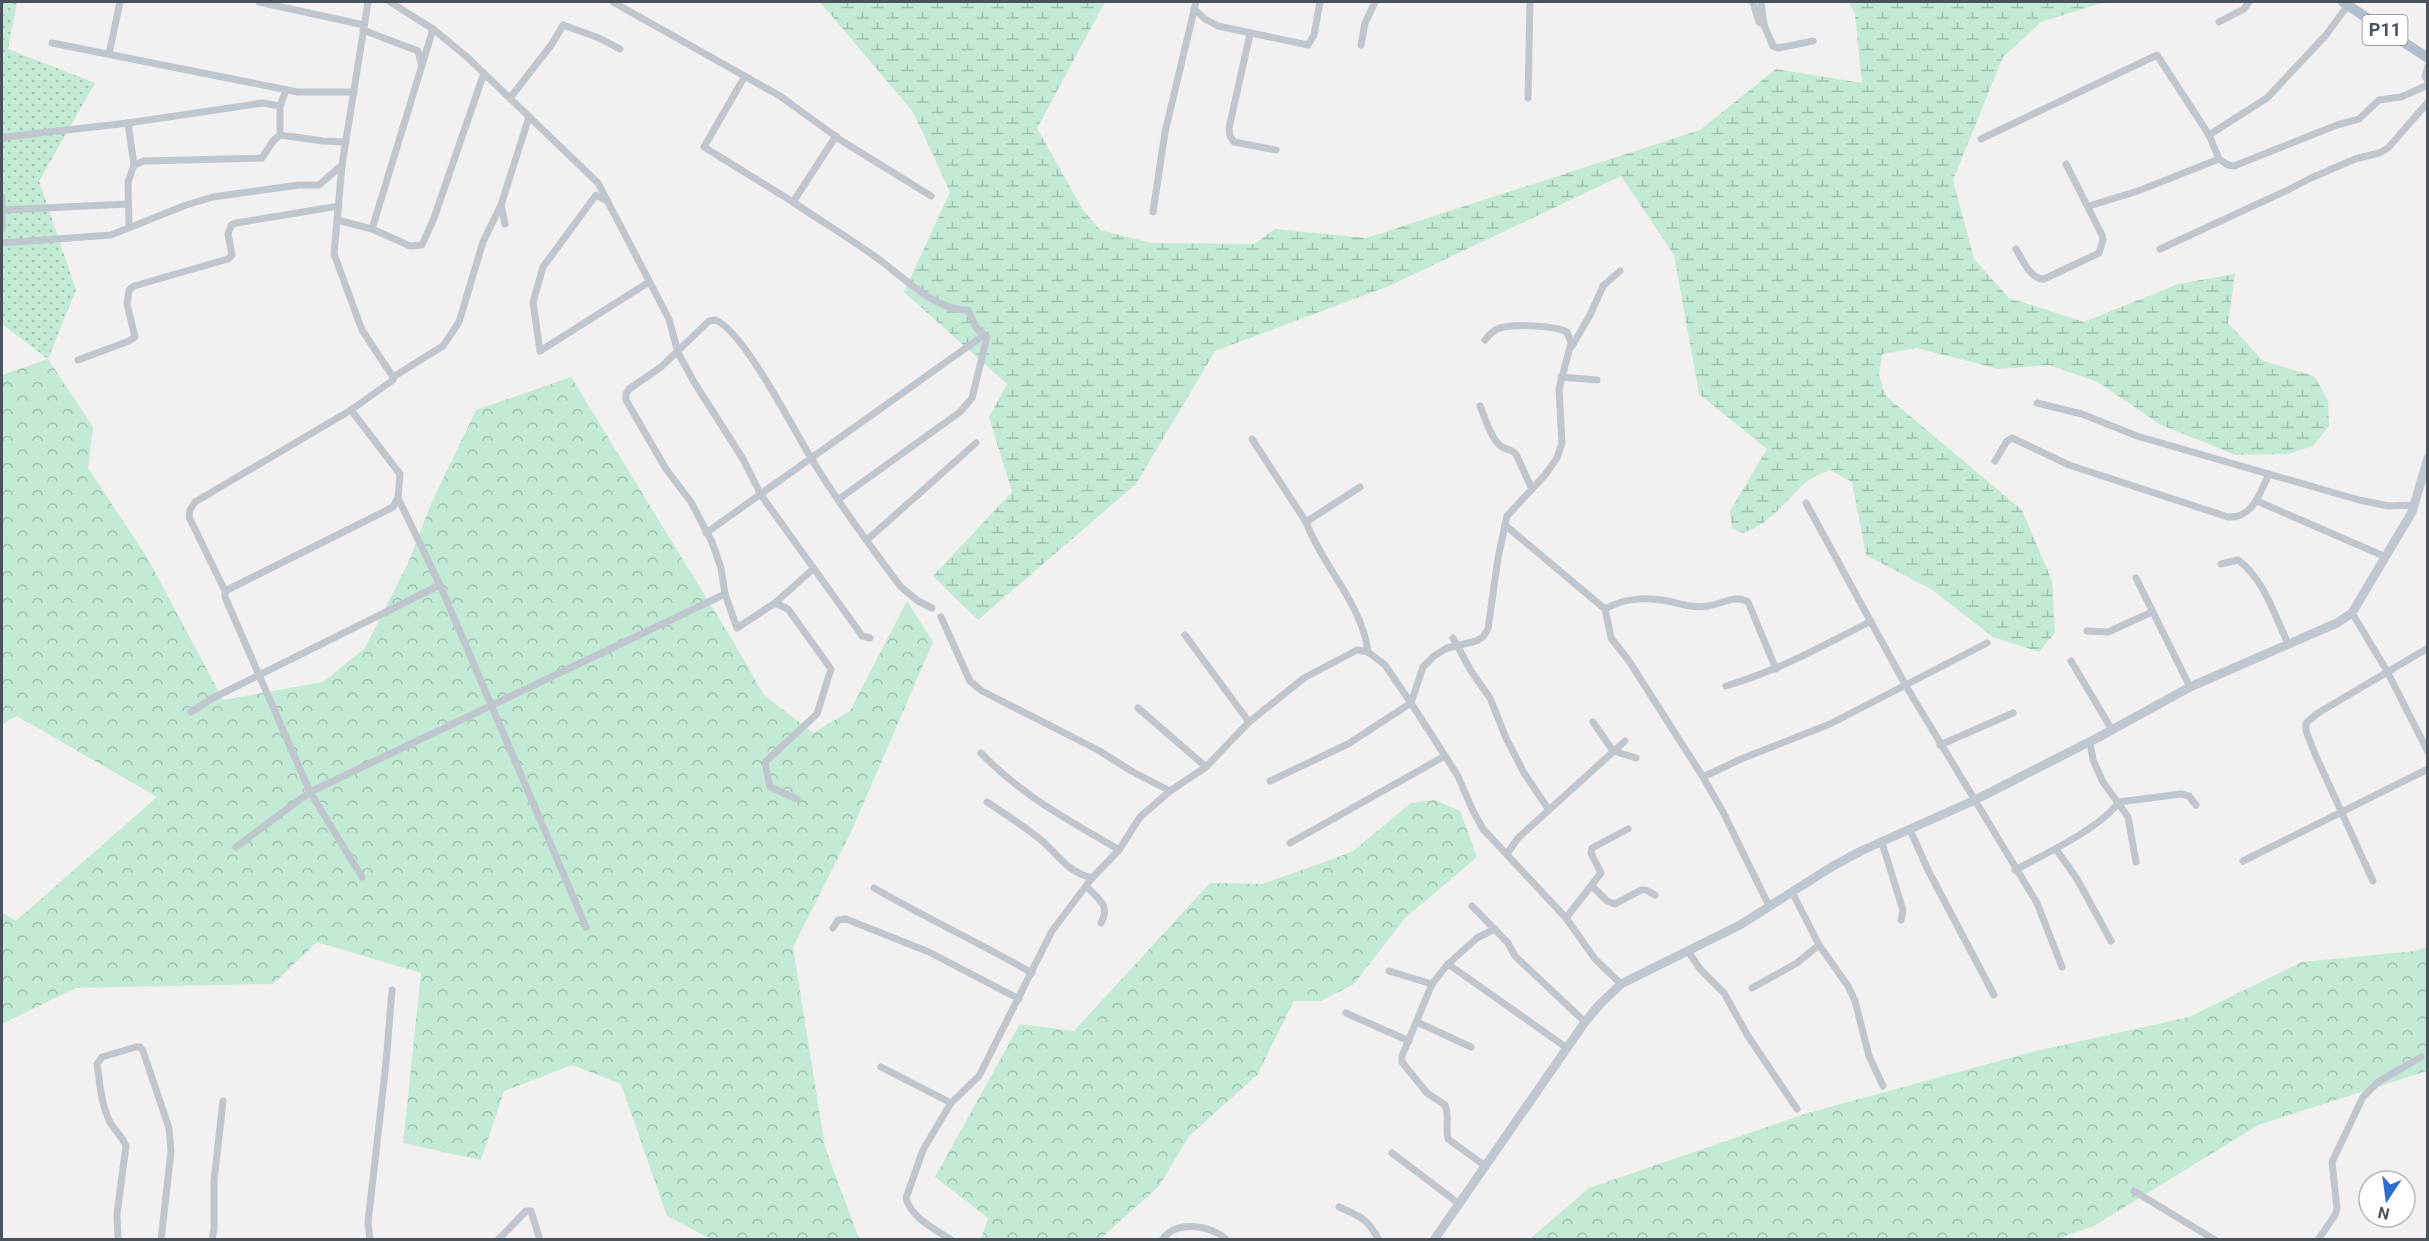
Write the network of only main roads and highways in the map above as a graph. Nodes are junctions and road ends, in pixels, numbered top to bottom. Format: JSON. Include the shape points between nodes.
{"nodes":[{"id":1,"x":2345,"y":3,"type":"edge"},
{"id":2,"x":2427,"y":57,"type":"edge"}],
"edges":[{"from":1,"to":2,"type":"main road","number":"P11"}]}
